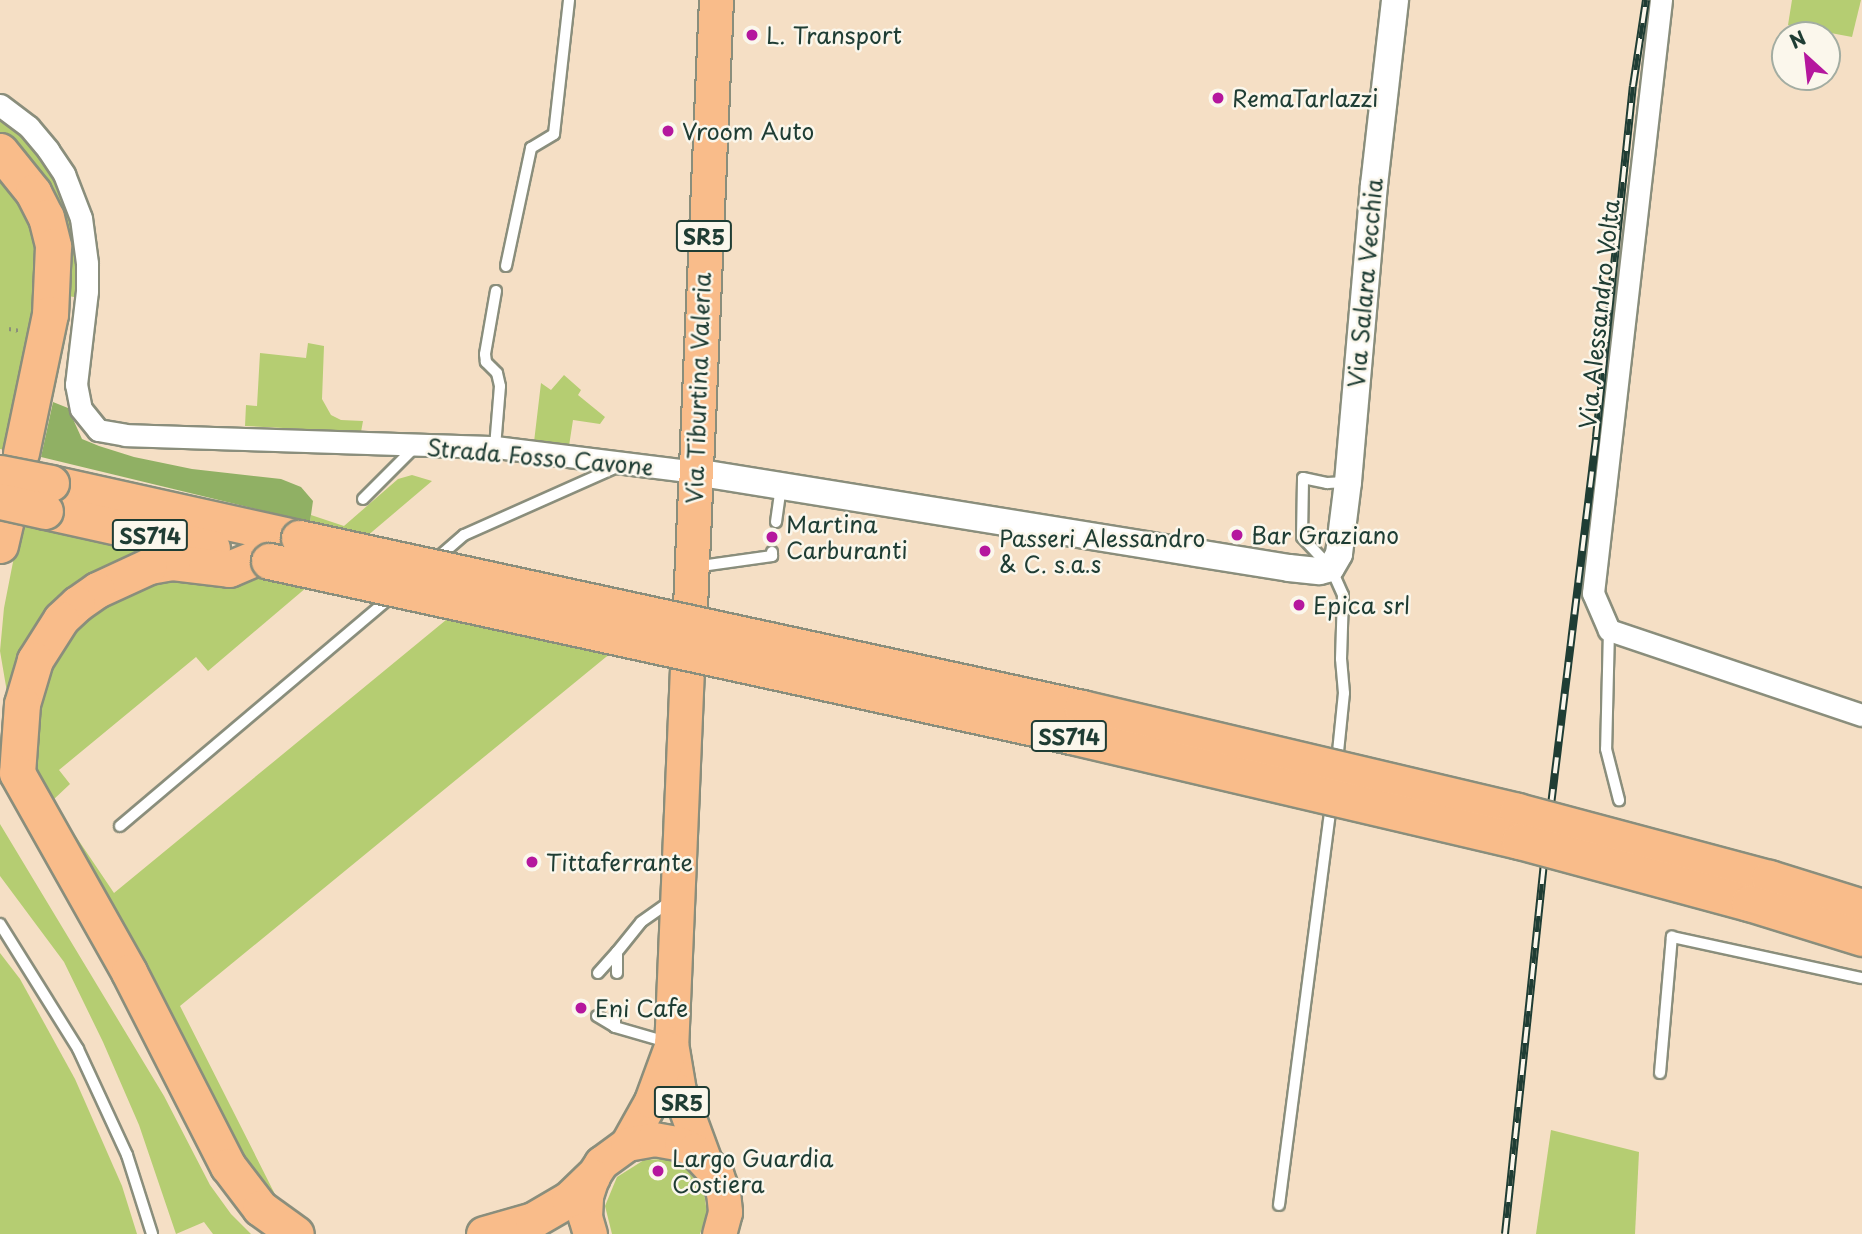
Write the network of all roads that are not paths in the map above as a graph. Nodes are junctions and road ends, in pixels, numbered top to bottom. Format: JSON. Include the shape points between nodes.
{"nodes":[{"id":1,"x":569,"y":0,"type":"edge"},
{"id":2,"x":716,"y":0,"type":"edge"},
{"id":3,"x":1395,"y":0,"type":"edge"},
{"id":4,"x":1661,"y":0,"type":"edge"},
{"id":5,"x":0,"y":105,"type":"edge"},
{"id":6,"x":0,"y":151,"type":"edge"},
{"id":7,"x":506,"y":266,"type":"dead end"},
{"id":8,"x":496,"y":291,"type":"dead end"},
{"id":9,"x":417,"y":445,"type":"junction"},
{"id":10,"x":495,"y":447,"type":"junction"},
{"id":11,"x":10,"y":463,"type":"edge"},
{"id":12,"x":625,"y":463,"type":"junction"},
{"id":13,"x":695,"y":472,"type":"junction"},
{"id":14,"x":1348,"y":482,"type":"junction"},
{"id":15,"x":781,"y":485,"type":"junction"},
{"id":16,"x":48,"y":497,"type":"junction"},
{"id":17,"x":363,"y":499,"type":"dead end"},
{"id":18,"x":2,"y":522,"type":"edge"},
{"id":19,"x":776,"y":522,"type":"dead end"},
{"id":20,"x":772,"y":552,"type":"dead end"},
{"id":21,"x":442,"y":554,"type":"dead end"},
{"id":22,"x":262,"y":559,"type":"junction"},
{"id":23,"x":1333,"y":567,"type":"junction"},
{"id":24,"x":691,"y":568,"type":"junction"},
{"id":25,"x":385,"y":603,"type":"dead end"},
{"id":26,"x":690,"y":607,"type":"dead end"},
{"id":27,"x":1609,"y":630,"type":"junction"},
{"id":28,"x":687,"y":668,"type":"dead end"},
{"id":29,"x":1862,"y":715,"type":"edge"},
{"id":30,"x":0,"y":722,"type":"edge"},
{"id":31,"x":1338,"y":752,"type":"dead end"},
{"id":32,"x":13,"y":792,"type":"edge"},
{"id":33,"x":1619,"y":800,"type":"dead end"},
{"id":34,"x":1330,"y":811,"type":"dead end"},
{"id":35,"x":120,"y":825,"type":"dead end"},
{"id":36,"x":677,"y":896,"type":"junction"},
{"id":37,"x":1862,"y":907,"type":"edge"},
{"id":38,"x":0,"y":924,"type":"edge"},
{"id":39,"x":1862,"y":938,"type":"edge"},
{"id":40,"x":617,"y":952,"type":"junction"},
{"id":41,"x":598,"y":973,"type":"dead end"},
{"id":42,"x":617,"y":974,"type":"dead end"},
{"id":43,"x":1862,"y":978,"type":"edge"},
{"id":44,"x":597,"y":1016,"type":"dead end"},
{"id":45,"x":671,"y":1043,"type":"junction"},
{"id":46,"x":1660,"y":1073,"type":"dead end"},
{"id":47,"x":627,"y":1144,"type":"junction"},
{"id":48,"x":704,"y":1159,"type":"junction"},
{"id":49,"x":593,"y":1177,"type":"junction"},
{"id":50,"x":1279,"y":1205,"type":"dead end"},
{"id":51,"x":152,"y":1234,"type":"edge"},
{"id":52,"x":265,"y":1234,"type":"edge"},
{"id":53,"x":296,"y":1234,"type":"edge"},
{"id":54,"x":484,"y":1234,"type":"edge"},
{"id":55,"x":590,"y":1234,"type":"edge"},
{"id":56,"x":719,"y":1234,"type":"edge"}],
"edges":[{"from":1,"to":7,"type":"lane","via":[[554,134],[531,148]]},
{"from":2,"to":13,"type":"main road","name":"Via Tiburtina Valeria","number":"SR5"},
{"from":3,"to":14,"type":"street","name":"Via Salara Vecchia"},
{"from":4,"to":27,"type":"street","name":"Via Alessandro Volta","via":[[1594,593]]},
{"from":5,"to":9,"type":"street","name":"Strada Fosso Cavone","via":[[29,127],[48,150],[64,174],[82,218],[87,291],[76,384],[81,409],[98,430],[125,435]]},
{"from":6,"to":11,"type":"highway","via":[[33,192],[46,218],[54,273],[50,314]]},
{"from":8,"to":10,"type":"lane","via":[[485,354],[499,386]]},
{"from":9,"to":10,"type":"street","name":"Strada Fosso Cavone"},
{"from":9,"to":17,"type":"lane"},
{"from":10,"to":12,"type":"street","name":"Strada Fosso Cavone"},
{"from":11,"to":16,"type":"highway","number":"SS714","bridge":true},
{"from":12,"to":13,"type":"street","name":"Strada Fosso Cavone"},
{"from":12,"to":21,"type":"lane","via":[[464,535]]},
{"from":13,"to":15,"type":"street","name":"Strada Fosso Cavone"},
{"from":13,"to":24,"type":"main road","name":"Via Tiburtina Valeria","number":"SR5"},
{"from":14,"to":23,"type":"street","name":"Via Salara Vecchia"},
{"from":14,"to":23,"type":"lane","via":[[1303,478],[1302,537]]},
{"from":15,"to":19,"type":"lane"},
{"from":15,"to":23,"type":"street","name":"Strada Fosso Cavone","via":[[1289,568],[1320,571]]},
{"from":16,"to":18,"type":"highway","number":"SS714","bridge":true},
{"from":16,"to":22,"type":"highway","number":"SS714"},
{"from":16,"to":37,"type":"highway","number":"SS714","bridge":true,"via":[[299,538],[1082,708],[1449,795],[1743,871]]},
{"from":20,"to":24,"type":"lane","via":[[772,556]]},
{"from":22,"to":32,"type":"highway","via":[[229,569],[172,562],[149,566],[77,604],[61,619],[35,660],[22,704]]},
{"from":22,"to":39,"type":"highway","number":"SS714","bridge":true,"via":[[1070,736],[1519,841]]},
{"from":23,"to":31,"type":"lane","via":[[1344,607],[1340,659],[1344,694]]},
{"from":24,"to":26,"type":"main road","name":"Via Tiburtina Valeria","number":"SR5"},
{"from":25,"to":35,"type":"lane"},
{"from":27,"to":29,"type":"street"},
{"from":27,"to":33,"type":"lane","via":[[1606,749]]},
{"from":28,"to":36,"type":"main road","number":"SR5"},
{"from":30,"to":32,"type":"highway"},
{"from":32,"to":52,"type":"highway","via":[[116,972],[218,1180]]},
{"from":32,"to":53,"type":"highway","via":[[129,972],[228,1166],[260,1208]]},
{"from":34,"to":50,"type":"lane"},
{"from":36,"to":40,"type":"lane","via":[[641,922]]},
{"from":36,"to":45,"type":"main road","number":"SR5"},
{"from":38,"to":51,"type":"lane","via":[[78,1049],[127,1155]]},
{"from":40,"to":41,"type":"lane"},
{"from":40,"to":42,"type":"lane"},
{"from":43,"to":46,"type":"lane","via":[[1672,936]]},
{"from":44,"to":45,"type":"lane"},
{"from":45,"to":47,"type":"main road","number":"SR5","via":[[652,1101]]},
{"from":45,"to":48,"type":"main road","number":"SR5","via":[[679,1091]]},
{"from":47,"to":48,"type":"main road","number":"SR5","via":[[668,1140]]},
{"from":47,"to":49,"type":"main road","number":"SR5","via":[[601,1163]]},
{"from":48,"to":56,"type":"main road","number":"SR5","via":[[723,1192],[725,1212]]},
{"from":49,"to":54,"type":"highway","via":[[569,1199],[533,1220]]},
{"from":49,"to":55,"type":"main road","via":[[585,1207]]}]}
